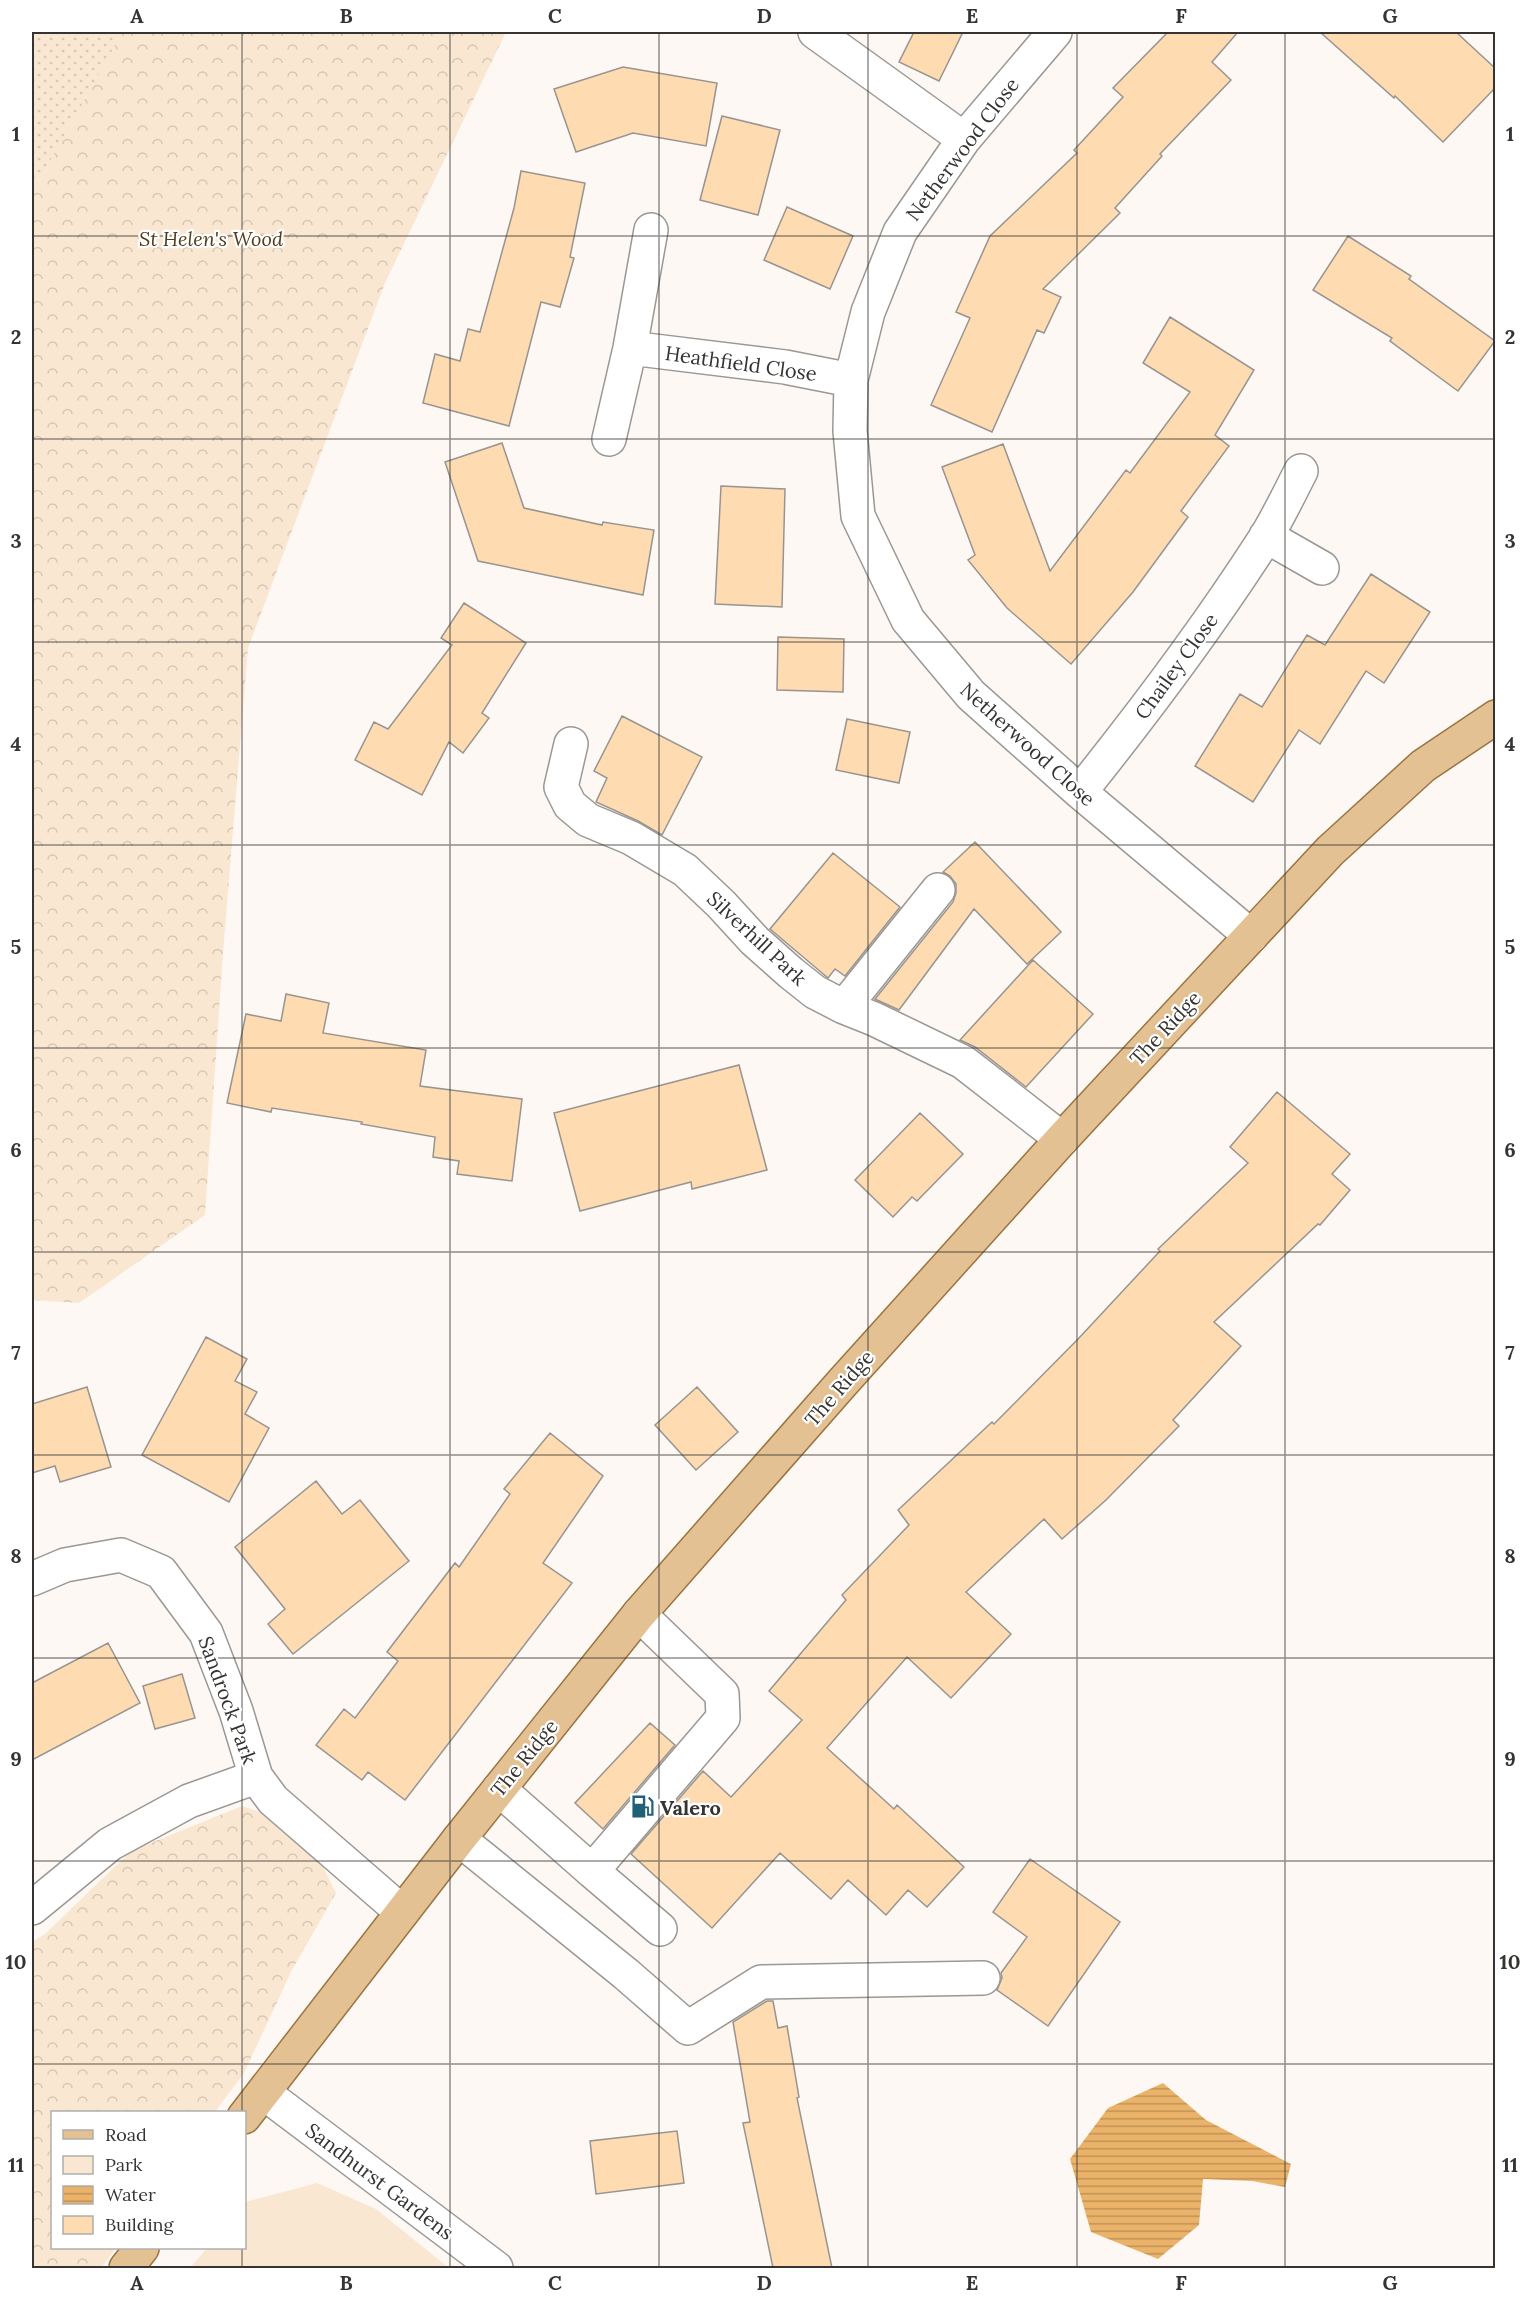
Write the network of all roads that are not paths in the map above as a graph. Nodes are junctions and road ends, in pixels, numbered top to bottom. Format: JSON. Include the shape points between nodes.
{"nodes":[{"id":1,"x":815,"y":32,"type":"edge"},
{"id":2,"x":1055,"y":32,"type":"edge"},
{"id":3,"x":964,"y":139,"type":"junction"},
{"id":4,"x":651,"y":230,"type":"dead end"},
{"id":5,"x":630,"y":348,"type":"junction"},
{"id":6,"x":851,"y":380,"type":"junction"},
{"id":7,"x":609,"y":439,"type":"dead end"},
{"id":8,"x":1301,"y":471,"type":"dead end"},
{"id":9,"x":1266,"y":536,"type":"junction"},
{"id":10,"x":1322,"y":568,"type":"dead end"},
{"id":11,"x":1496,"y":717,"type":"edge"},
{"id":12,"x":571,"y":744,"type":"dead end"},
{"id":13,"x":1080,"y":792,"type":"junction"},
{"id":14,"x":938,"y":890,"type":"dead end"},
{"id":15,"x":1251,"y":936,"type":"junction"},
{"id":16,"x":844,"y":1007,"type":"junction"},
{"id":17,"x":1062,"y":1139,"type":"junction"},
{"id":18,"x":32,"y":1579,"type":"edge"},
{"id":19,"x":639,"y":1614,"type":"junction"},
{"id":20,"x":256,"y":1777,"type":"junction"},
{"id":21,"x":499,"y":1790,"type":"junction"},
{"id":22,"x":459,"y":1839,"type":"junction"},
{"id":23,"x":592,"y":1871,"type":"junction"},
{"id":24,"x":32,"y":1908,"type":"edge"},
{"id":25,"x":402,"y":1912,"type":"junction"},
{"id":26,"x":660,"y":1929,"type":"dead end"},
{"id":27,"x":983,"y":1978,"type":"dead end"},
{"id":28,"x":254,"y":2105,"type":"edge"},
{"id":29,"x":140,"y":2249,"type":"edge"},
{"id":30,"x":126,"y":2268,"type":"edge"},
{"id":31,"x":496,"y":2268,"type":"edge"}],
"edges":[{"from":1,"to":3,"type":"street"},
{"from":2,"to":3,"type":"street","name":"Netherwood Close"},
{"from":3,"to":6,"type":"street","name":"Netherwood Close","via":[[900,232],[868,312]]},
{"from":4,"to":5,"type":"street"},
{"from":5,"to":6,"type":"street","name":"Heathfield Close","via":[[785,367]]},
{"from":5,"to":7,"type":"street"},
{"from":6,"to":13,"type":"street","name":"Netherwood Close","via":[[850,431],[858,516],[908,620],[971,695]]},
{"from":8,"to":9,"type":"street","name":"Chailey Close"},
{"from":9,"to":10,"type":"street"},
{"from":9,"to":13,"type":"street","name":"Chailey Close","via":[[1197,638]]},
{"from":11,"to":15,"type":"main road","name":"The Ridge","via":[[1423,766],[1330,851]]},
{"from":12,"to":16,"type":"street","name":"Silverhill Park","via":[[561,788],[570,805],[588,820],[631,838],[685,870],[791,973],[815,992]]},
{"from":13,"to":15,"type":"street","name":"Netherwood Close"},
{"from":14,"to":16,"type":"street"},
{"from":15,"to":17,"type":"main road","name":"The Ridge"},
{"from":16,"to":17,"type":"street","name":"Silverhill Park","via":[[963,1062]]},
{"from":17,"to":19,"type":"main road","name":"The Ridge"},
{"from":18,"to":20,"type":"street","name":"Sandrock Park","via":[[65,1565],[121,1555],[161,1572],[206,1633]]},
{"from":19,"to":21,"type":"main road","name":"The Ridge"},
{"from":19,"to":23,"type":"street","via":[[722,1694],[730,1724]]},
{"from":20,"to":24,"type":"street","via":[[189,1802],[110,1844]]},
{"from":20,"to":25,"type":"street","name":"Sandrock Park","via":[[273,1800]]},
{"from":21,"to":22,"type":"main road","name":"The Ridge"},
{"from":21,"to":23,"type":"street"},
{"from":22,"to":25,"type":"main road","name":"The Ridge"},
{"from":22,"to":27,"type":"street","via":[[688,2028],[761,1982]]},
{"from":23,"to":26,"type":"street"},
{"from":25,"to":28,"type":"main road","name":"The Ridge"},
{"from":28,"to":31,"type":"street","name":"Sandhurst Gardens"},
{"from":29,"to":30,"type":"main road"}]}
